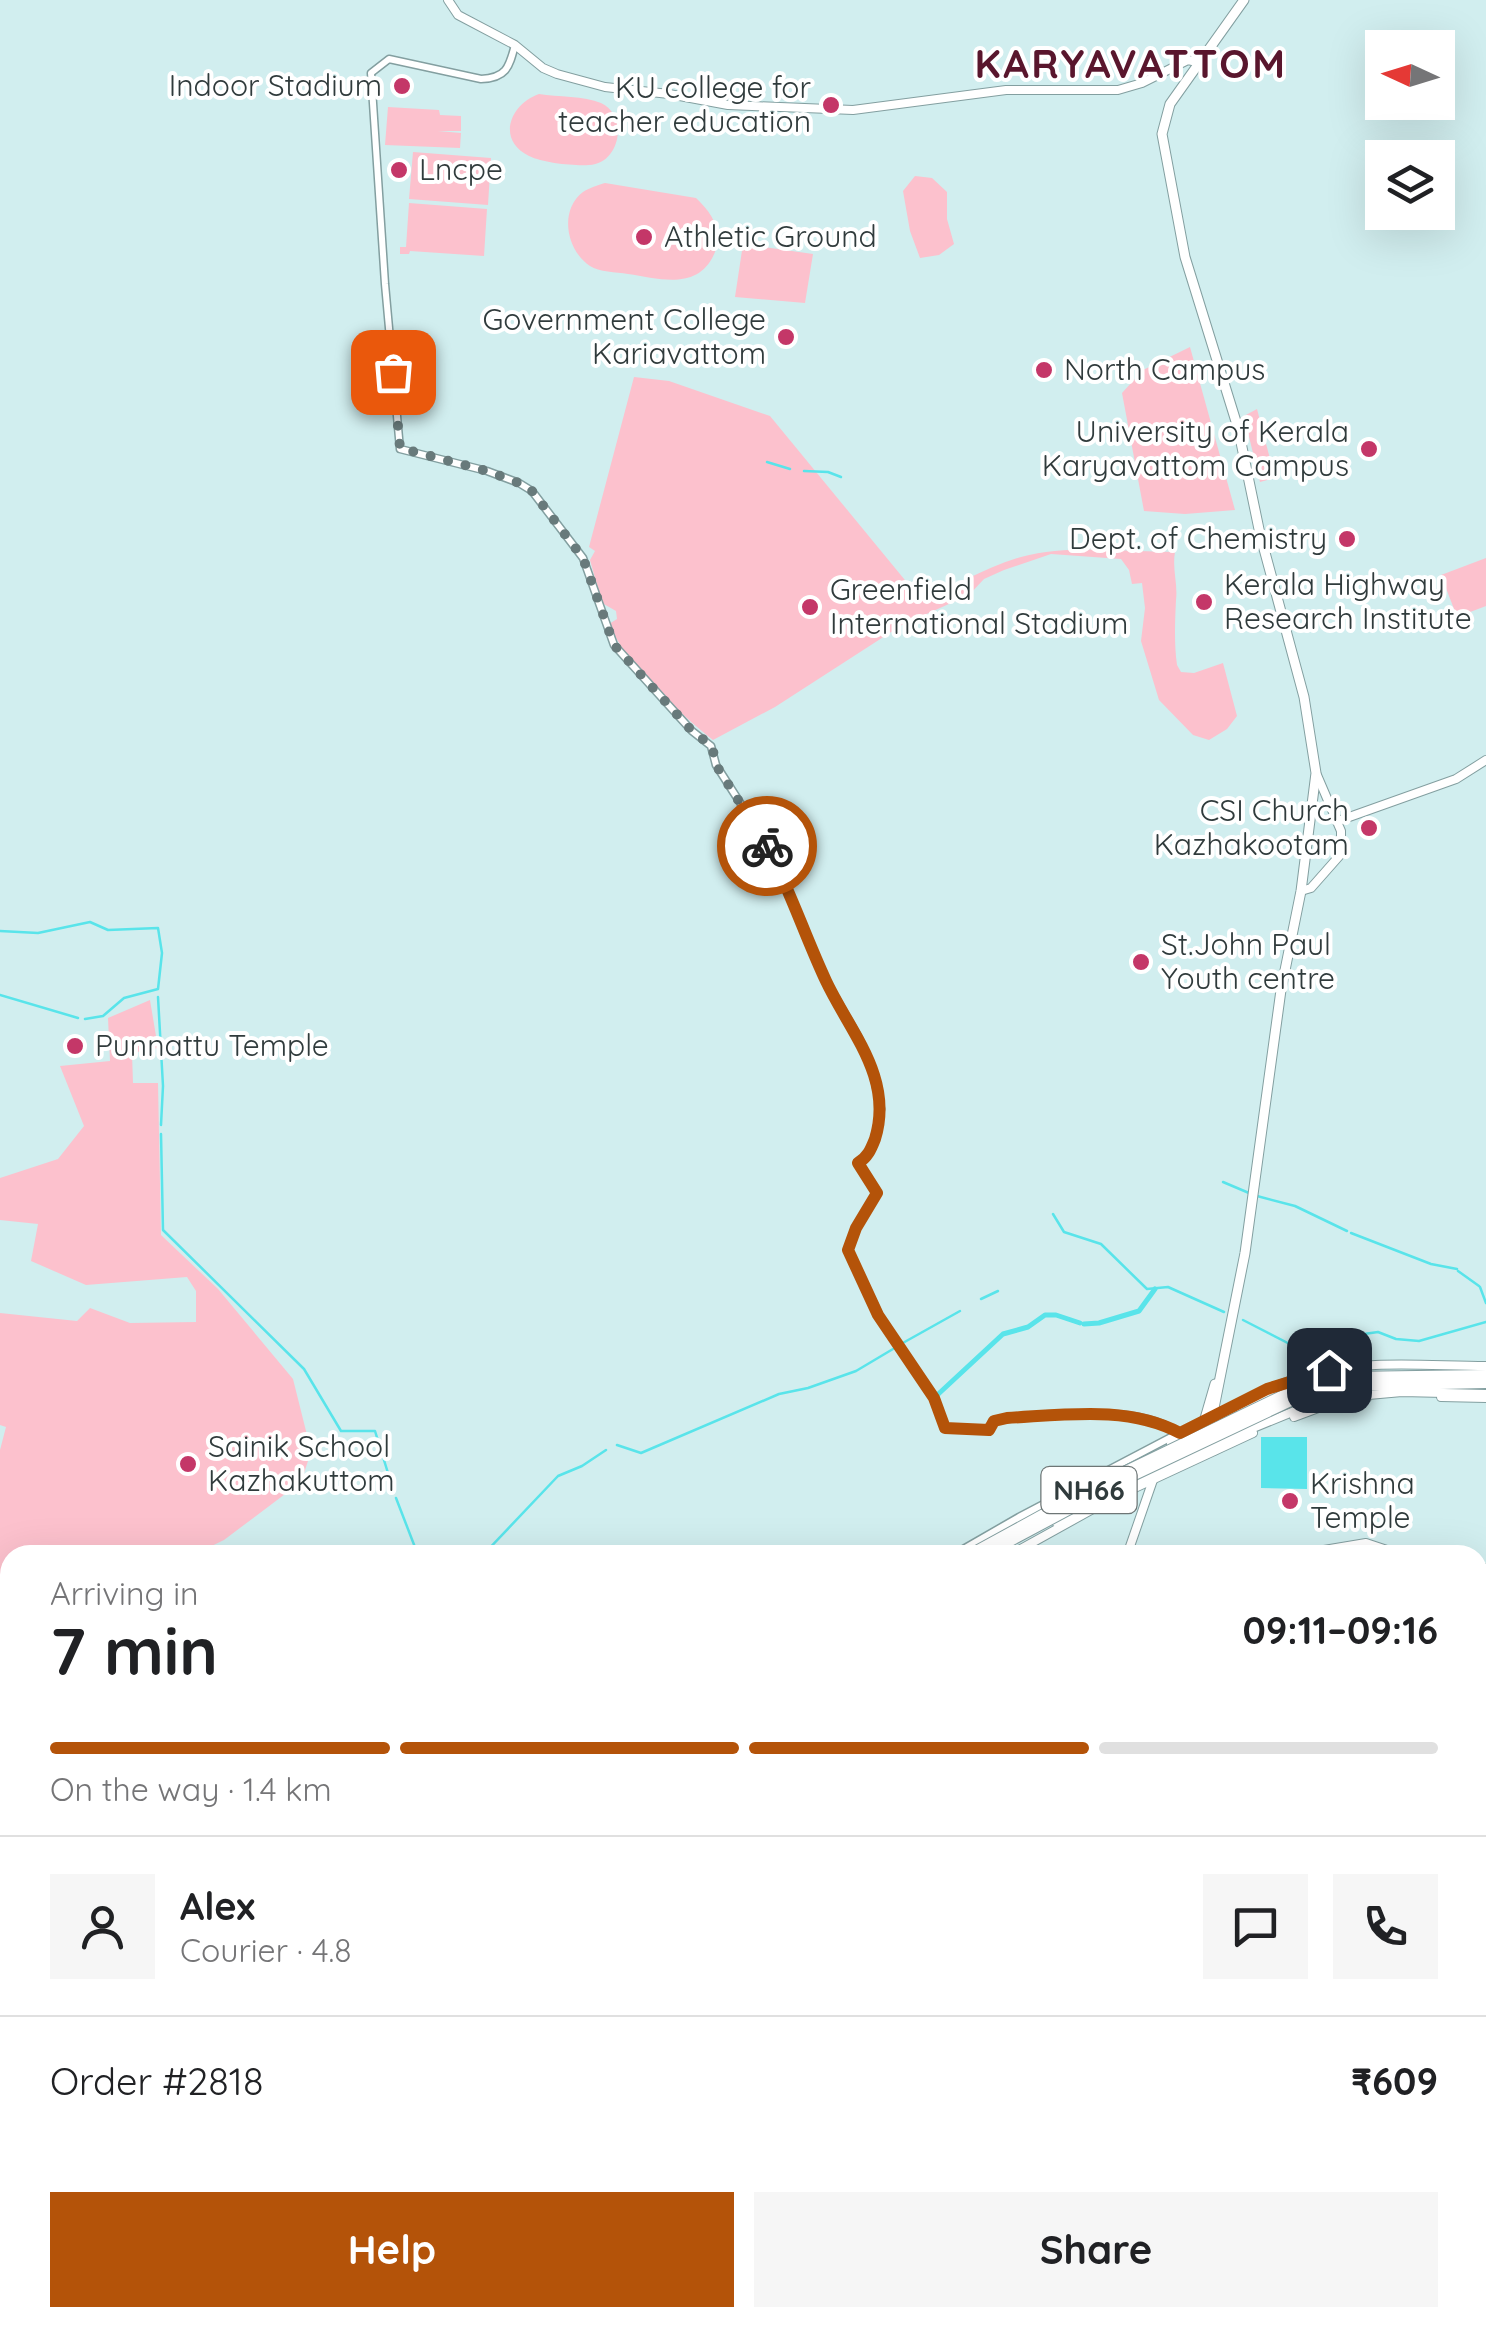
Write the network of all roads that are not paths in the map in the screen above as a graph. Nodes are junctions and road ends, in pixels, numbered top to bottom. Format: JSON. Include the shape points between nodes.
{"nodes":[{"id":1,"x":448,"y":0,"type":"edge"},
{"id":2,"x":1244,"y":0,"type":"edge"},
{"id":3,"x":515,"y":45,"type":"junction"},
{"id":4,"x":1197,"y":62,"type":"junction"},
{"id":5,"x":1486,"y":760,"type":"edge"},
{"id":6,"x":1316,"y":773,"type":"junction"},
{"id":7,"x":1338,"y":821,"type":"junction"},
{"id":8,"x":1301,"y":891,"type":"junction"},
{"id":9,"x":1486,"y":1373,"type":"edge"},
{"id":10,"x":1486,"y":1396,"type":"edge"},
{"id":11,"x":1212,"y":1421,"type":"junction"},
{"id":12,"x":1181,"y":1436,"type":"junction"},
{"id":13,"x":1212,"y":1449,"type":"junction"},
{"id":14,"x":1190,"y":1460,"type":"junction"},
{"id":15,"x":1153,"y":1480,"type":"junction"},
{"id":16,"x":975,"y":1545,"type":"edge"},
{"id":17,"x":987,"y":1545,"type":"edge"},
{"id":18,"x":1003,"y":1545,"type":"edge"},
{"id":19,"x":1013,"y":1545,"type":"edge"},
{"id":20,"x":1028,"y":1545,"type":"edge"},
{"id":21,"x":1130,"y":1545,"type":"edge"}],
"edges":[{"from":1,"to":3,"type":"main road","via":[[458,15]]},
{"from":2,"to":4,"type":"main road"},
{"from":3,"to":4,"type":"main road","via":[[543,68],[605,87],[728,105],[831,110],[1006,90],[1118,90]]},
{"from":3,"to":12,"type":"street","via":[[510,67],[493,78],[389,59],[371,73],[400,448],[487,471],[532,491],[583,558],[614,645],[712,746],[871,1065],[881,1109],[873,1144],[858,1163],[877,1193],[848,1250],[945,1428],[989,1430],[1007,1418],[1108,1414],[1168,1426]]},
{"from":4,"to":6,"type":"main road","via":[[1165,117],[1169,184],[1238,428]]},
{"from":5,"to":7,"type":"main road","via":[[1456,780]]},
{"from":6,"to":7,"type":"main road"},
{"from":6,"to":8,"type":"main road"},
{"from":7,"to":8,"type":"main road","via":[[1341,854]]},
{"from":8,"to":11,"type":"main road"},
{"from":9,"to":11,"type":"main road","via":[[1351,1366],[1267,1389]]},
{"from":9,"to":17,"type":"highway","number":"NH66","bridge":true,"via":[[1347,1377],[1292,1391]]},
{"from":9,"to":18,"type":"highway","number":"NH66","bridge":true,"via":[[1294,1398]]},
{"from":10,"to":13,"type":"main road","via":[[1402,1392],[1324,1399]]},
{"from":11,"to":12,"type":"main road"},
{"from":11,"to":13,"type":"main road"},
{"from":12,"to":14,"type":"street"},
{"from":12,"to":16,"type":"main road"},
{"from":13,"to":14,"type":"main road"},
{"from":14,"to":15,"type":"main road"},
{"from":14,"to":19,"type":"main road","via":[[1120,1488]]},
{"from":15,"to":20,"type":"main road"},
{"from":15,"to":21,"type":"main road"}]}
